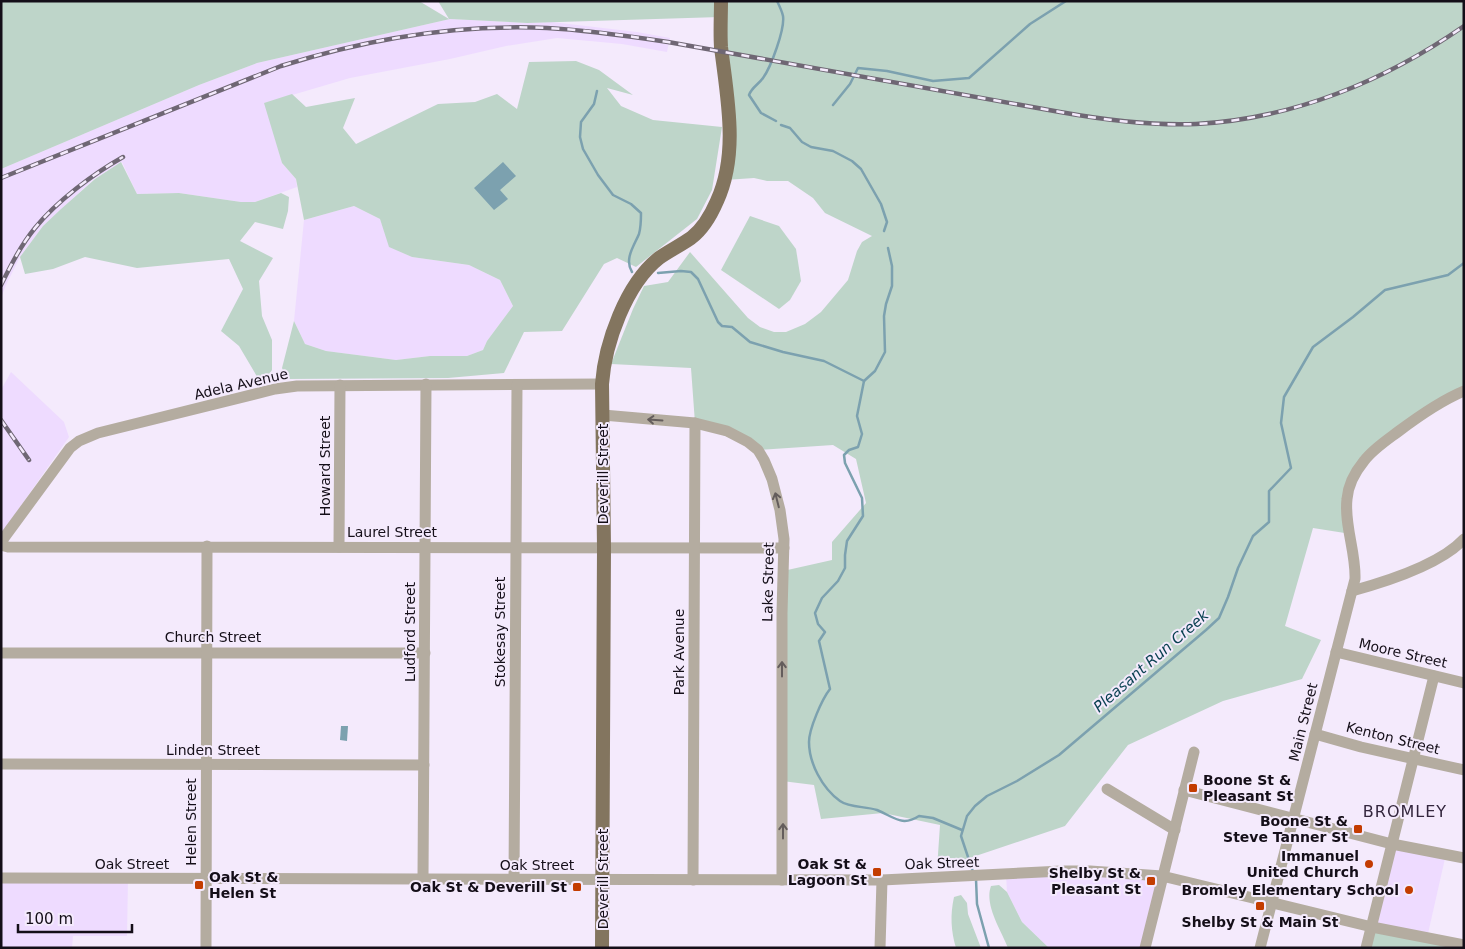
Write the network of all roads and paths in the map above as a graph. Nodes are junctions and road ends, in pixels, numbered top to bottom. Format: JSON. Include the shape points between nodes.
{"nodes":[{"id":1,"x":713,"y":1,"type":"edge"},
{"id":2,"x":721,"y":1,"type":"edge"},
{"id":3,"x":721,"y":17,"type":"junction"},
{"id":4,"x":426,"y":384,"type":"junction"},
{"id":5,"x":602,"y":384,"type":"junction"},
{"id":6,"x":340,"y":385,"type":"junction"},
{"id":7,"x":517,"y":385,"type":"junction"},
{"id":8,"x":1464,"y":391,"type":"edge"},
{"id":9,"x":603,"y":415,"type":"junction"},
{"id":10,"x":695,"y":423,"type":"junction"},
{"id":11,"x":1464,"y":539,"type":"edge"},
{"id":12,"x":1,"y":544,"type":"edge"},
{"id":13,"x":207,"y":546,"type":"junction"},
{"id":14,"x":340,"y":547,"type":"junction"},
{"id":15,"x":604,"y":547,"type":"junction"},
{"id":16,"x":426,"y":548,"type":"junction"},
{"id":17,"x":515,"y":548,"type":"junction"},
{"id":18,"x":696,"y":548,"type":"junction"},
{"id":19,"x":784,"y":548,"type":"junction"},
{"id":20,"x":1352,"y":591,"type":"junction"},
{"id":21,"x":1,"y":652,"type":"edge"},
{"id":22,"x":1336,"y":652,"type":"junction"},
{"id":23,"x":207,"y":653,"type":"junction"},
{"id":24,"x":425,"y":653,"type":"junction"},
{"id":25,"x":1434,"y":676,"type":"junction"},
{"id":26,"x":1464,"y":683,"type":"edge"},
{"id":27,"x":1315,"y":734,"type":"junction"},
{"id":28,"x":1194,"y":752,"type":"dead end"},
{"id":29,"x":1413,"y":759,"type":"junction"},
{"id":30,"x":1,"y":764,"type":"edge"},
{"id":31,"x":206,"y":764,"type":"junction"},
{"id":32,"x":424,"y":765,"type":"junction"},
{"id":33,"x":1464,"y":770,"type":"edge"},
{"id":34,"x":1107,"y":789,"type":"dead end"},
{"id":35,"x":1184,"y":790,"type":"junction"},
{"id":36,"x":1294,"y":818,"type":"junction"},
{"id":37,"x":1175,"y":830,"type":"junction"},
{"id":38,"x":1392,"y":844,"type":"junction"},
{"id":39,"x":1464,"y":858,"type":"edge"},
{"id":40,"x":1162,"y":876,"type":"junction"},
{"id":41,"x":1,"y":878,"type":"edge"},
{"id":42,"x":206,"y":879,"type":"junction"},
{"id":43,"x":423,"y":879,"type":"junction"},
{"id":44,"x":514,"y":880,"type":"junction"},
{"id":45,"x":602,"y":880,"type":"junction"},
{"id":46,"x":693,"y":880,"type":"junction"},
{"id":47,"x":782,"y":880,"type":"junction"},
{"id":48,"x":882,"y":880,"type":"junction"},
{"id":49,"x":1272,"y":902,"type":"junction"},
{"id":50,"x":1372,"y":927,"type":"junction"},
{"id":51,"x":1464,"y":945,"type":"edge"},
{"id":52,"x":206,"y":948,"type":"edge"},
{"id":53,"x":602,"y":948,"type":"edge"},
{"id":54,"x":880,"y":948,"type":"edge"},
{"id":55,"x":1145,"y":948,"type":"edge"},
{"id":56,"x":1260,"y":948,"type":"edge"},
{"id":57,"x":1366,"y":948,"type":"edge"}],
"edges":[{"from":1,"to":3,"type":"street"},
{"from":2,"to":3,"type":"main road","name":"Deverill Street"},
{"from":3,"to":5,"type":"main road","name":"Deverill Street","via":[[730,135],[725,180],[708,220],[692,237],[658,259],[626,302],[604,363]]},
{"from":4,"to":6,"type":"street","name":"Adela Avenue"},
{"from":4,"to":7,"type":"street","name":"Adela Avenue"},
{"from":4,"to":16,"type":"street","name":"Ludford Street"},
{"from":5,"to":7,"type":"street","name":"Adela Avenue"},
{"from":5,"to":9,"type":"main road","name":"Deverill Street"},
{"from":6,"to":12,"type":"street","name":"Adela Avenue","via":[[275,390],[84,438],[63,456]]},
{"from":6,"to":14,"type":"street","name":"Howard Street"},
{"from":7,"to":17,"type":"street","name":"Stokesay Street"},
{"from":8,"to":20,"type":"street","name":"Main Street","via":[[1439,403],[1378,446],[1357,470],[1347,500],[1355,560]]},
{"from":10,"to":9,"type":"street","name":"Lake Street","one_way":true},
{"from":9,"to":15,"type":"main road","name":"Deverill Street"},
{"from":10,"to":18,"type":"street","name":"Park Avenue"},
{"from":19,"to":10,"type":"street","name":"Lake Street","one_way":true,"via":[[783,525],[772,479],[758,450],[726,432]]},
{"from":11,"to":20,"type":"street","via":[[1429,563]]},
{"from":12,"to":13,"type":"street","name":"Laurel Street","via":[[8,547]]},
{"from":13,"to":14,"type":"street","name":"Laurel Street"},
{"from":13,"to":23,"type":"street","name":"Helen Street"},
{"from":14,"to":16,"type":"street","name":"Laurel Street"},
{"from":15,"to":17,"type":"street","name":"Laurel Street"},
{"from":15,"to":18,"type":"street","name":"Laurel Street"},
{"from":15,"to":45,"type":"main road","name":"Deverill Street"},
{"from":16,"to":17,"type":"street","name":"Laurel Street"},
{"from":16,"to":24,"type":"street","name":"Ludford Street"},
{"from":17,"to":44,"type":"street","name":"Stokesay Street"},
{"from":18,"to":19,"type":"street","name":"Laurel Street"},
{"from":18,"to":46,"type":"street","name":"Park Avenue"},
{"from":47,"to":19,"type":"street","name":"Lake Street","one_way":true},
{"from":20,"to":22,"type":"street","name":"Main Street"},
{"from":21,"to":23,"type":"street","name":"Church Street"},
{"from":22,"to":25,"type":"street","name":"Moore Street"},
{"from":22,"to":27,"type":"street","name":"Main Street"},
{"from":23,"to":24,"type":"street","name":"Church Street"},
{"from":23,"to":31,"type":"street","name":"Helen Street"},
{"from":24,"to":32,"type":"street","name":"Ludford Street"},
{"from":25,"to":26,"type":"street","name":"Moore Street"},
{"from":25,"to":29,"type":"street"},
{"from":27,"to":29,"type":"street","name":"Kenton Street"},
{"from":27,"to":36,"type":"street","name":"Main Street"},
{"from":28,"to":35,"type":"street"},
{"from":29,"to":33,"type":"street","name":"Kenton Street"},
{"from":29,"to":38,"type":"street"},
{"from":30,"to":31,"type":"street","name":"Linden Street"},
{"from":31,"to":32,"type":"street","name":"Linden Street"},
{"from":31,"to":42,"type":"street","name":"Helen Street"},
{"from":32,"to":43,"type":"street","name":"Ludford Street"},
{"from":34,"to":37,"type":"street"},
{"from":35,"to":36,"type":"street"},
{"from":35,"to":37,"type":"street"},
{"from":36,"to":38,"type":"street"},
{"from":36,"to":49,"type":"street","name":"Main Street"},
{"from":37,"to":40,"type":"street"},
{"from":38,"to":39,"type":"street"},
{"from":38,"to":50,"type":"street"},
{"from":40,"to":48,"type":"street","name":"Oak Street","via":[[1073,871]]},
{"from":40,"to":49,"type":"street","name":"Oak Street"},
{"from":40,"to":55,"type":"street"},
{"from":41,"to":42,"type":"street","name":"Oak Street"},
{"from":42,"to":43,"type":"street","name":"Oak Street"},
{"from":42,"to":52,"type":"street","name":"Helen Street"},
{"from":43,"to":44,"type":"street","name":"Oak Street"},
{"from":44,"to":45,"type":"street","name":"Oak Street"},
{"from":45,"to":46,"type":"street","name":"Oak Street"},
{"from":45,"to":53,"type":"main road","name":"Deverill Street"},
{"from":46,"to":47,"type":"street","name":"Oak Street"},
{"from":47,"to":48,"type":"street","name":"Oak Street"},
{"from":48,"to":54,"type":"street"},
{"from":49,"to":50,"type":"street","name":"Oak Street"},
{"from":49,"to":56,"type":"street","name":"Main Street"},
{"from":50,"to":51,"type":"street","name":"Oak Street"},
{"from":50,"to":57,"type":"street"}]}
